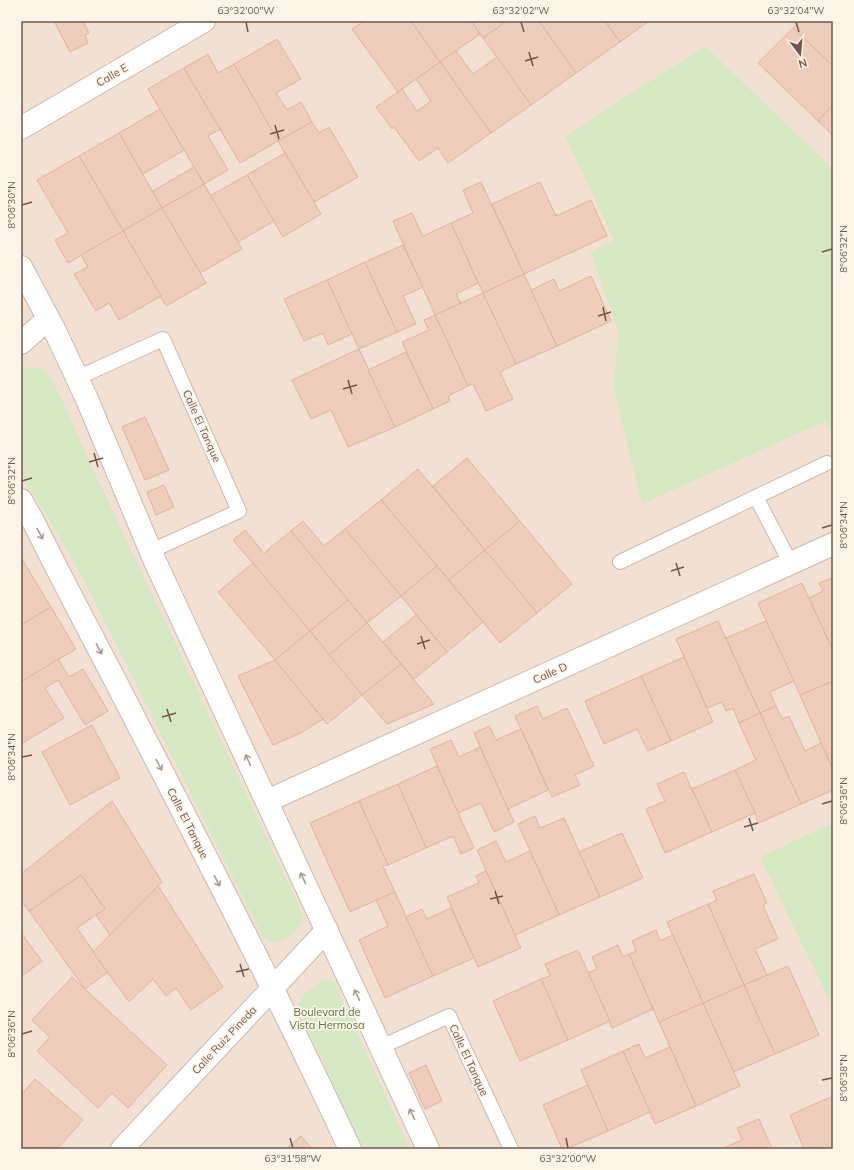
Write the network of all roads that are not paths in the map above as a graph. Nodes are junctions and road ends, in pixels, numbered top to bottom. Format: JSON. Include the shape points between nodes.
{"nodes":[{"id":1,"x":204,"y":21,"type":"edge"},
{"id":2,"x":21,"y":128,"type":"edge"},
{"id":3,"x":21,"y":267,"type":"edge"},
{"id":4,"x":48,"y":319,"type":"junction"},
{"id":5,"x":21,"y":343,"type":"edge"},
{"id":6,"x":77,"y":378,"type":"junction"},
{"id":7,"x":827,"y":463,"type":"dead end"},
{"id":8,"x":756,"y":496,"type":"junction"},
{"id":9,"x":21,"y":500,"type":"edge"},
{"id":10,"x":833,"y":544,"type":"edge"},
{"id":11,"x":151,"y":551,"type":"junction"},
{"id":12,"x":620,"y":562,"type":"dead end"},
{"id":13,"x":791,"y":564,"type":"junction"},
{"id":14,"x":267,"y":801,"type":"junction"},
{"id":15,"x":327,"y":930,"type":"junction"},
{"id":16,"x":272,"y":989,"type":"junction"},
{"id":17,"x":381,"y":1047,"type":"junction"},
{"id":18,"x":122,"y":1149,"type":"edge"},
{"id":19,"x":350,"y":1149,"type":"edge"},
{"id":20,"x":428,"y":1149,"type":"edge"},
{"id":21,"x":511,"y":1149,"type":"edge"}],
"edges":[{"from":1,"to":2,"type":"street","name":"Calle E"},
{"from":3,"to":4,"type":"street"},
{"from":4,"to":5,"type":"street"},
{"from":4,"to":6,"type":"street"},
{"from":6,"to":11,"type":"street"},
{"from":6,"to":11,"type":"lane","name":"Calle El Tanque","via":[[163,339],[239,511]]},
{"from":7,"to":8,"type":"lane"},
{"from":8,"to":12,"type":"lane"},
{"from":8,"to":13,"type":"lane"},
{"from":9,"to":16,"type":"street","name":"Calle El Tanque","one_way":true},
{"from":10,"to":13,"type":"street","name":"Calle D"},
{"from":14,"to":11,"type":"street","one_way":true},
{"from":13,"to":14,"type":"street","name":"Calle D"},
{"from":15,"to":14,"type":"street","one_way":true},
{"from":15,"to":16,"type":"street","name":"Calle Ruiz Pineda"},
{"from":17,"to":15,"type":"street","one_way":true},
{"from":16,"to":18,"type":"street","name":"Calle Ruiz Pineda"},
{"from":16,"to":19,"type":"street","name":"Calle El Tanque"},
{"from":20,"to":17,"type":"street","one_way":true},
{"from":17,"to":21,"type":"lane","name":"Calle El Tanque","via":[[448,1016]]}]}
